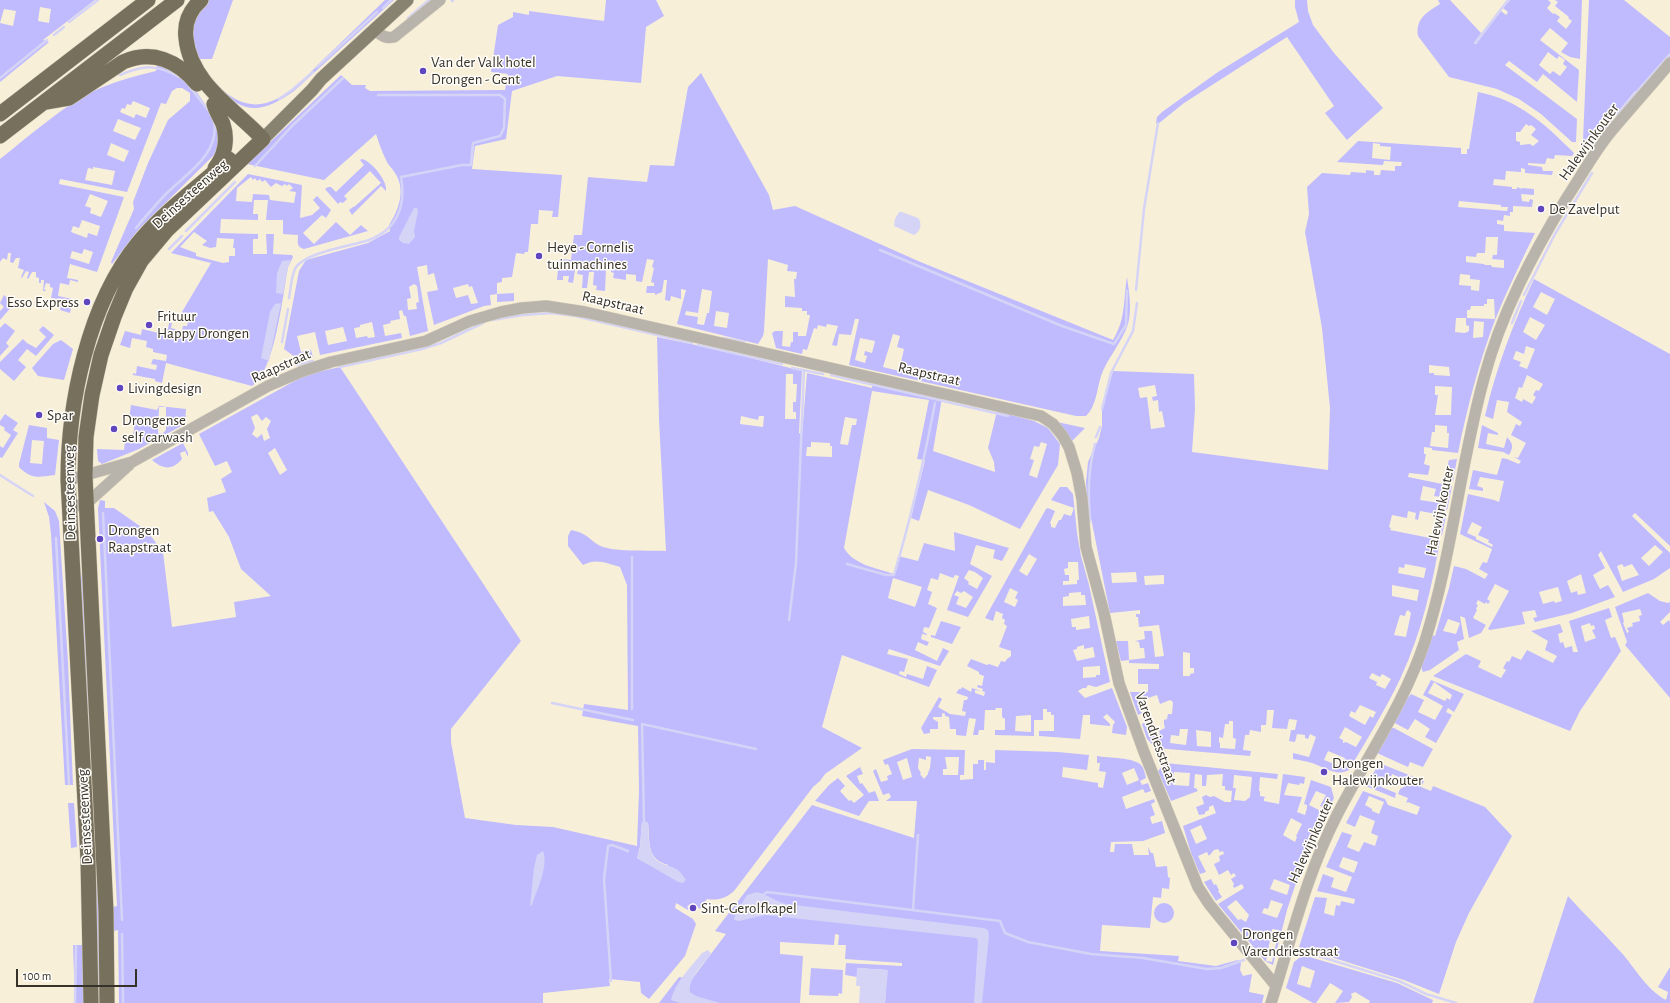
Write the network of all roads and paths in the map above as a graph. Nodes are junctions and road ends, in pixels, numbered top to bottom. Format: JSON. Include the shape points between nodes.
{"nodes":[{"id":1,"x":148,"y":0,"type":"edge"},
{"id":2,"x":177,"y":0,"type":"edge"},
{"id":3,"x":202,"y":0,"type":"edge"},
{"id":4,"x":407,"y":0,"type":"edge"},
{"id":5,"x":440,"y":0,"type":"edge"},
{"id":6,"x":375,"y":30,"type":"junction"},
{"id":7,"x":1670,"y":63,"type":"edge"},
{"id":8,"x":46,"y":102,"type":"junction"},
{"id":9,"x":214,"y":104,"type":"junction"},
{"id":10,"x":0,"y":114,"type":"edge"},
{"id":11,"x":0,"y":136,"type":"edge"},
{"id":12,"x":257,"y":139,"type":"junction"},
{"id":13,"x":209,"y":176,"type":"junction"},
{"id":14,"x":119,"y":285,"type":"junction"},
{"id":15,"x":132,"y":462,"type":"junction"},
{"id":16,"x":1077,"y":472,"type":"joint"},
{"id":17,"x":85,"y":476,"type":"junction"},
{"id":18,"x":68,"y":480,"type":"junction"},
{"id":19,"x":86,"y":504,"type":"junction"},
{"id":20,"x":69,"y":507,"type":"junction"},
{"id":21,"x":1276,"y":986,"type":"junction"},
{"id":22,"x":91,"y":1003,"type":"edge"},
{"id":23,"x":107,"y":1003,"type":"edge"},
{"id":24,"x":1270,"y":1003,"type":"edge"}],
"edges":[{"from":1,"to":10,"type":"highway"},
{"from":2,"to":8,"type":"highway"},
{"from":3,"to":12,"type":"highway","via":[[192,11],[186,26],[190,59],[217,95]]},
{"from":4,"to":6,"type":"main road","name":"Deinsesteenweg"},
{"from":5,"to":6,"type":"street","via":[[394,37],[382,36]]},
{"from":6,"to":12,"type":"main road","name":"Deinsesteenweg"},
{"from":7,"to":21,"type":"street","name":"Halewijnkouter","via":[[1608,136],[1574,186],[1542,240],[1515,294],[1484,377],[1438,596],[1424,643],[1397,708],[1320,850]]},
{"from":8,"to":9,"type":"highway","via":[[69,98],[123,62],[149,56],[168,60],[183,69]]},
{"from":8,"to":11,"type":"highway"},
{"from":9,"to":12,"type":"highway"},
{"from":9,"to":13,"type":"highway","via":[[223,126],[225,144],[218,165]]},
{"from":12,"to":13,"type":"highway","name":"Deinsesteenweg"},
{"from":12,"to":14,"type":"highway","name":"Deinsesteenweg","via":[[167,230]]},
{"from":13,"to":14,"type":"highway","name":"Deinsesteenweg","via":[[152,228],[127,258]]},
{"from":14,"to":17,"type":"highway","name":"Deinsesteenweg","via":[[114,317],[97,373],[86,437]]},
{"from":14,"to":18,"type":"highway","name":"Deinsesteenweg","via":[[103,301],[75,396],[68,443]]},
{"from":15,"to":16,"type":"street","name":"Raapstraat","via":[[268,386],[303,371],[331,362],[426,341],[486,315],[546,306],[585,312],[1040,416],[1053,424],[1062,435]]},
{"from":15,"to":17,"type":"street","name":"Raapstraat"},
{"from":15,"to":19,"type":"street","name":"Raapstraat"},
{"from":16,"to":21,"type":"street","name":"Varendriesstraat","via":[[1086,547],[1120,683],[1144,752],[1198,887]]},
{"from":17,"to":18,"type":"street","name":"Raapstraat"},
{"from":17,"to":19,"type":"highway","name":"Deinsesteenweg"},
{"from":18,"to":20,"type":"highway","name":"Deinsesteenweg"},
{"from":19,"to":20,"type":"street"},
{"from":19,"to":23,"type":"highway","name":"Deinsesteenweg","via":[[106,910]]},
{"from":20,"to":22,"type":"highway","name":"Deinsesteenweg","via":[[88,860]]},
{"from":21,"to":24,"type":"street","name":"Halewijnkouter"}]}
